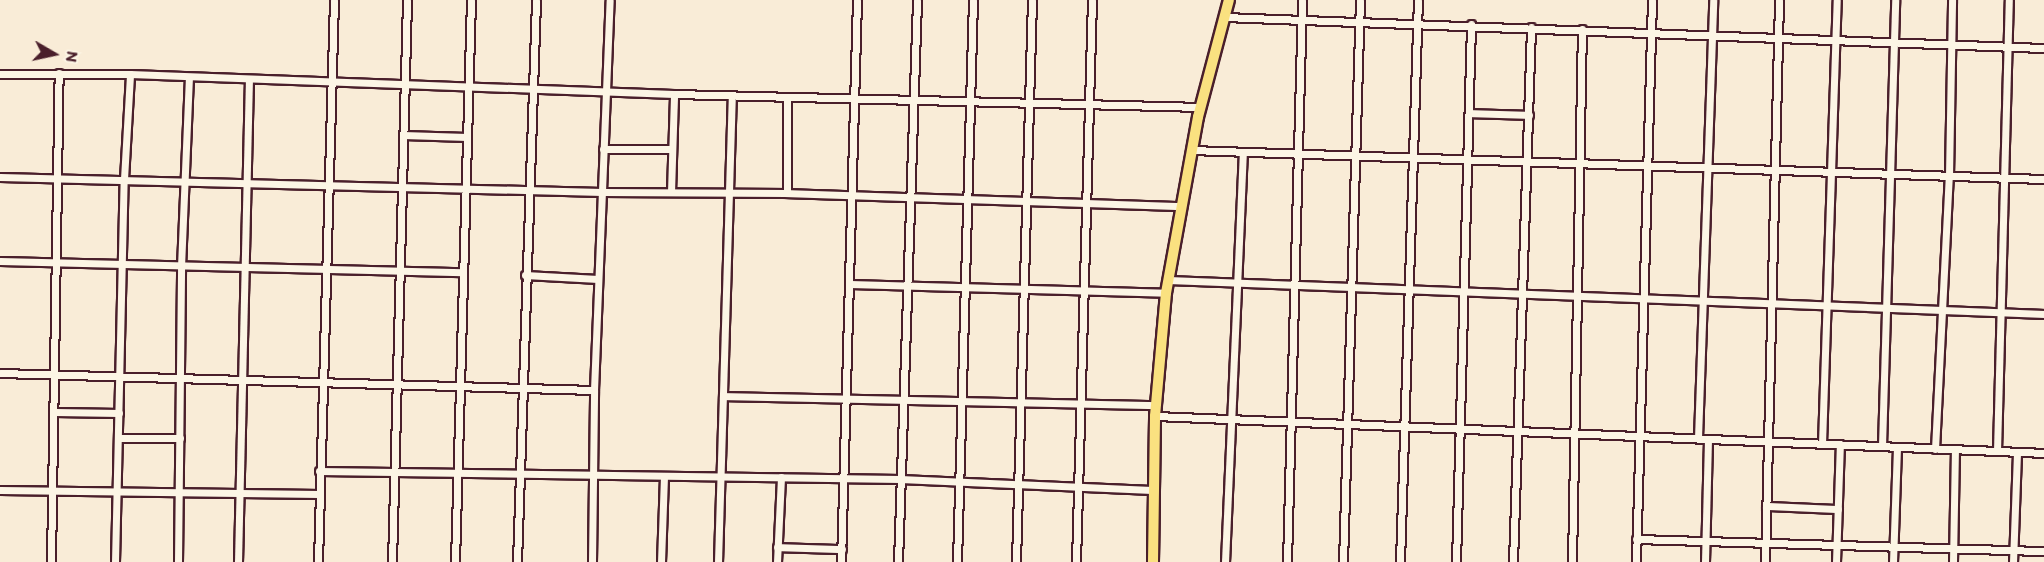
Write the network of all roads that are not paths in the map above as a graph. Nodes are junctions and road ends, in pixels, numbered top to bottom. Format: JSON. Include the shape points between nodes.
{"nodes":[{"id":1,"x":334,"y":0,"type":"edge"},
{"id":2,"x":407,"y":0,"type":"edge"},
{"id":3,"x":471,"y":0,"type":"edge"},
{"id":4,"x":536,"y":0,"type":"edge"},
{"id":5,"x":609,"y":0,"type":"edge"},
{"id":6,"x":857,"y":0,"type":"edge"},
{"id":7,"x":917,"y":0,"type":"edge"},
{"id":8,"x":974,"y":0,"type":"edge"},
{"id":9,"x":1032,"y":0,"type":"edge"},
{"id":10,"x":1092,"y":0,"type":"edge"},
{"id":11,"x":1229,"y":0,"type":"edge"},
{"id":12,"x":1302,"y":0,"type":"edge"},
{"id":13,"x":1360,"y":0,"type":"edge"},
{"id":14,"x":1418,"y":0,"type":"edge"},
{"id":15,"x":1652,"y":0,"type":"edge"},
{"id":16,"x":1713,"y":0,"type":"edge"},
{"id":17,"x":1779,"y":0,"type":"edge"},
{"id":18,"x":1838,"y":0,"type":"edge"},
{"id":19,"x":1895,"y":0,"type":"edge"},
{"id":20,"x":1952,"y":0,"type":"edge"},
{"id":21,"x":2009,"y":0,"type":"edge"},
{"id":22,"x":1224,"y":17,"type":"junction"},
{"id":23,"x":1302,"y":17,"type":"junction"},
{"id":24,"x":1360,"y":20,"type":"junction"},
{"id":25,"x":1418,"y":22,"type":"junction"},
{"id":26,"x":1471,"y":24,"type":"junction"},
{"id":27,"x":1531,"y":27,"type":"junction"},
{"id":28,"x":1582,"y":29,"type":"junction"},
{"id":29,"x":1652,"y":32,"type":"junction"},
{"id":30,"x":1713,"y":34,"type":"junction"},
{"id":31,"x":1779,"y":37,"type":"junction"},
{"id":32,"x":1836,"y":39,"type":"junction"},
{"id":33,"x":1894,"y":42,"type":"junction"},
{"id":34,"x":1951,"y":44,"type":"junction"},
{"id":35,"x":2008,"y":46,"type":"junction"},
{"id":36,"x":2044,"y":48,"type":"edge"},
{"id":37,"x":59,"y":73,"type":"junction"},
{"id":38,"x":0,"y":74,"type":"edge"},
{"id":39,"x":130,"y":74,"type":"junction"},
{"id":40,"x":189,"y":77,"type":"junction"},
{"id":41,"x":249,"y":78,"type":"junction"},
{"id":42,"x":330,"y":81,"type":"junction"},
{"id":43,"x":405,"y":85,"type":"junction"},
{"id":44,"x":468,"y":87,"type":"junction"},
{"id":45,"x":533,"y":88,"type":"junction"},
{"id":46,"x":605,"y":92,"type":"junction"},
{"id":47,"x":674,"y":94,"type":"junction"},
{"id":48,"x":732,"y":96,"type":"junction"},
{"id":49,"x":787,"y":97,"type":"junction"},
{"id":50,"x":855,"y":98,"type":"junction"},
{"id":51,"x":913,"y":100,"type":"junction"},
{"id":52,"x":970,"y":102,"type":"junction"},
{"id":53,"x":1030,"y":104,"type":"junction"},
{"id":54,"x":1088,"y":106,"type":"junction"},
{"id":55,"x":1201,"y":107,"type":"junction"},
{"id":56,"x":1469,"y":113,"type":"junction"},
{"id":57,"x":1529,"y":115,"type":"junction"},
{"id":58,"x":403,"y":135,"type":"junction"},
{"id":59,"x":467,"y":137,"type":"junction"},
{"id":60,"x":603,"y":149,"type":"junction"},
{"id":61,"x":672,"y":149,"type":"junction"},
{"id":62,"x":1191,"y":150,"type":"junction"},
{"id":63,"x":1243,"y":152,"type":"junction"},
{"id":64,"x":1299,"y":154,"type":"junction"},
{"id":65,"x":1357,"y":156,"type":"junction"},
{"id":66,"x":1414,"y":158,"type":"junction"},
{"id":67,"x":1468,"y":160,"type":"junction"},
{"id":68,"x":1527,"y":162,"type":"junction"},
{"id":69,"x":1582,"y":163,"type":"junction"},
{"id":70,"x":1648,"y":166,"type":"junction"},
{"id":71,"x":1710,"y":168,"type":"junction"},
{"id":72,"x":1776,"y":170,"type":"junction"},
{"id":73,"x":1834,"y":172,"type":"junction"},
{"id":74,"x":1891,"y":174,"type":"junction"},
{"id":75,"x":1949,"y":176,"type":"junction"},
{"id":76,"x":0,"y":177,"type":"edge"},
{"id":77,"x":57,"y":178,"type":"junction"},
{"id":78,"x":2004,"y":178,"type":"junction"},
{"id":79,"x":2044,"y":179,"type":"edge"},
{"id":80,"x":124,"y":180,"type":"junction"},
{"id":81,"x":186,"y":181,"type":"junction"},
{"id":82,"x":246,"y":182,"type":"junction"},
{"id":83,"x":326,"y":184,"type":"junction"},
{"id":84,"x":402,"y":186,"type":"junction"},
{"id":85,"x":465,"y":189,"type":"junction"},
{"id":86,"x":528,"y":189,"type":"junction"},
{"id":87,"x":602,"y":192,"type":"junction"},
{"id":88,"x":671,"y":192,"type":"junction"},
{"id":89,"x":729,"y":192,"type":"junction"},
{"id":90,"x":786,"y":193,"type":"junction"},
{"id":91,"x":852,"y":195,"type":"junction"},
{"id":92,"x":910,"y":197,"type":"junction"},
{"id":93,"x":968,"y":198,"type":"junction"},
{"id":94,"x":1027,"y":201,"type":"junction"},
{"id":95,"x":1086,"y":203,"type":"junction"},
{"id":96,"x":1180,"y":206,"type":"junction"},
{"id":97,"x":0,"y":261,"type":"edge"},
{"id":98,"x":58,"y":263,"type":"junction"},
{"id":99,"x":122,"y":265,"type":"junction"},
{"id":100,"x":182,"y":267,"type":"junction"},
{"id":101,"x":244,"y":267,"type":"junction"},
{"id":102,"x":323,"y":269,"type":"junction"},
{"id":103,"x":400,"y":271,"type":"junction"},
{"id":104,"x":463,"y":272,"type":"junction"},
{"id":105,"x":525,"y":275,"type":"junction"},
{"id":106,"x":598,"y":279,"type":"junction"},
{"id":107,"x":1168,"y":280,"type":"junction"},
{"id":108,"x":1237,"y":283,"type":"junction"},
{"id":109,"x":850,"y":284,"type":"junction"},
{"id":110,"x":1295,"y":285,"type":"junction"},
{"id":111,"x":907,"y":286,"type":"junction"},
{"id":112,"x":1353,"y":287,"type":"junction"},
{"id":113,"x":964,"y":288,"type":"junction"},
{"id":114,"x":1411,"y":289,"type":"junction"},
{"id":115,"x":1023,"y":290,"type":"junction"},
{"id":116,"x":1465,"y":290,"type":"junction"},
{"id":117,"x":1085,"y":291,"type":"junction"},
{"id":118,"x":1524,"y":292,"type":"junction"},
{"id":119,"x":1166,"y":293,"type":"junction"},
{"id":120,"x":1579,"y":295,"type":"junction"},
{"id":121,"x":1642,"y":299,"type":"junction"},
{"id":122,"x":1703,"y":302,"type":"junction"},
{"id":123,"x":1773,"y":304,"type":"junction"},
{"id":124,"x":1826,"y":304,"type":"junction"},
{"id":125,"x":1885,"y":306,"type":"junction"},
{"id":126,"x":1942,"y":309,"type":"junction"},
{"id":127,"x":2001,"y":312,"type":"junction"},
{"id":128,"x":2044,"y":314,"type":"edge"},
{"id":129,"x":0,"y":373,"type":"edge"},
{"id":130,"x":56,"y":373,"type":"junction"},
{"id":131,"x":120,"y":375,"type":"junction"},
{"id":132,"x":181,"y":378,"type":"junction"},
{"id":133,"x":241,"y":379,"type":"junction"},
{"id":134,"x":321,"y":382,"type":"junction"},
{"id":135,"x":397,"y":384,"type":"junction"},
{"id":136,"x":459,"y":385,"type":"junction"},
{"id":137,"x":520,"y":387,"type":"junction"},
{"id":138,"x":594,"y":390,"type":"junction"},
{"id":139,"x":723,"y":396,"type":"junction"},
{"id":140,"x":847,"y":398,"type":"junction"},
{"id":141,"x":903,"y":399,"type":"junction"},
{"id":142,"x":962,"y":400,"type":"junction"},
{"id":143,"x":1020,"y":401,"type":"junction"},
{"id":144,"x":1081,"y":403,"type":"junction"},
{"id":145,"x":1156,"y":410,"type":"junction"},
{"id":146,"x":55,"y":412,"type":"junction"},
{"id":147,"x":119,"y":413,"type":"junction"},
{"id":148,"x":1230,"y":418,"type":"junction"},
{"id":149,"x":1290,"y":421,"type":"junction"},
{"id":150,"x":1347,"y":423,"type":"junction"},
{"id":151,"x":1403,"y":425,"type":"junction"},
{"id":152,"x":1459,"y":429,"type":"junction"},
{"id":153,"x":1517,"y":430,"type":"junction"},
{"id":154,"x":1575,"y":433,"type":"junction"},
{"id":155,"x":1640,"y":436,"type":"junction"},
{"id":156,"x":119,"y":438,"type":"junction"},
{"id":157,"x":180,"y":438,"type":"junction"},
{"id":158,"x":1698,"y":438,"type":"junction"},
{"id":159,"x":1708,"y":439,"type":"junction"},
{"id":160,"x":1768,"y":441,"type":"junction"},
{"id":161,"x":1822,"y":444,"type":"junction"},
{"id":162,"x":1840,"y":444,"type":"junction"},
{"id":163,"x":1882,"y":446,"type":"junction"},
{"id":164,"x":1897,"y":447,"type":"junction"},
{"id":165,"x":1935,"y":449,"type":"junction"},
{"id":166,"x":1955,"y":450,"type":"junction"},
{"id":167,"x":1996,"y":451,"type":"junction"},
{"id":168,"x":2017,"y":452,"type":"junction"},
{"id":169,"x":2044,"y":453,"type":"edge"},
{"id":170,"x":319,"y":471,"type":"junction"},
{"id":171,"x":394,"y":472,"type":"junction"},
{"id":172,"x":457,"y":473,"type":"junction"},
{"id":173,"x":519,"y":475,"type":"junction"},
{"id":174,"x":593,"y":477,"type":"junction"},
{"id":175,"x":664,"y":477,"type":"junction"},
{"id":176,"x":720,"y":477,"type":"junction"},
{"id":177,"x":781,"y":477,"type":"junction"},
{"id":178,"x":845,"y":477,"type":"junction"},
{"id":179,"x":900,"y":479,"type":"junction"},
{"id":180,"x":959,"y":482,"type":"junction"},
{"id":181,"x":1018,"y":485,"type":"junction"},
{"id":182,"x":1078,"y":488,"type":"junction"},
{"id":183,"x":0,"y":490,"type":"edge"},
{"id":184,"x":1152,"y":490,"type":"junction"},
{"id":185,"x":52,"y":491,"type":"junction"},
{"id":186,"x":119,"y":492,"type":"junction"},
{"id":187,"x":180,"y":493,"type":"junction"},
{"id":188,"x":240,"y":493,"type":"junction"},
{"id":189,"x":319,"y":494,"type":"junction"},
{"id":190,"x":1766,"y":506,"type":"junction"},
{"id":191,"x":1838,"y":509,"type":"junction"},
{"id":192,"x":1636,"y":539,"type":"junction"},
{"id":193,"x":1706,"y":542,"type":"junction"},
{"id":194,"x":1765,"y":544,"type":"junction"},
{"id":195,"x":1836,"y":545,"type":"junction"},
{"id":196,"x":777,"y":547,"type":"junction"},
{"id":197,"x":1893,"y":548,"type":"junction"},
{"id":198,"x":842,"y":549,"type":"junction"},
{"id":199,"x":1953,"y":550,"type":"junction"},
{"id":200,"x":2013,"y":551,"type":"junction"},
{"id":201,"x":2044,"y":551,"type":"edge"},
{"id":202,"x":51,"y":562,"type":"edge"},
{"id":203,"x":116,"y":562,"type":"edge"},
{"id":204,"x":177,"y":562,"type":"edge"},
{"id":205,"x":238,"y":562,"type":"edge"},
{"id":206,"x":318,"y":562,"type":"edge"},
{"id":207,"x":392,"y":562,"type":"edge"},
{"id":208,"x":455,"y":562,"type":"edge"},
{"id":209,"x":516,"y":562,"type":"edge"},
{"id":210,"x":592,"y":562,"type":"edge"},
{"id":211,"x":661,"y":562,"type":"edge"},
{"id":212,"x":718,"y":562,"type":"edge"},
{"id":213,"x":777,"y":562,"type":"edge"},
{"id":214,"x":841,"y":562,"type":"edge"},
{"id":215,"x":898,"y":562,"type":"edge"},
{"id":216,"x":957,"y":562,"type":"edge"},
{"id":217,"x":1016,"y":562,"type":"edge"},
{"id":218,"x":1076,"y":562,"type":"edge"},
{"id":219,"x":1153,"y":562,"type":"edge"},
{"id":220,"x":1225,"y":562,"type":"edge"},
{"id":221,"x":1287,"y":562,"type":"edge"},
{"id":222,"x":1343,"y":562,"type":"edge"},
{"id":223,"x":1400,"y":562,"type":"edge"},
{"id":224,"x":1456,"y":562,"type":"edge"},
{"id":225,"x":1513,"y":562,"type":"edge"},
{"id":226,"x":1572,"y":562,"type":"edge"},
{"id":227,"x":1636,"y":562,"type":"edge"},
{"id":228,"x":1705,"y":562,"type":"edge"},
{"id":229,"x":1765,"y":562,"type":"edge"},
{"id":230,"x":1836,"y":562,"type":"edge"},
{"id":231,"x":1893,"y":562,"type":"edge"},
{"id":232,"x":1953,"y":562,"type":"edge"},
{"id":233,"x":2013,"y":562,"type":"edge"}],
"edges":[{"from":1,"to":42,"type":"street"},
{"from":2,"to":43,"type":"street"},
{"from":3,"to":44,"type":"street"},
{"from":4,"to":45,"type":"street"},
{"from":5,"to":46,"type":"street"},
{"from":6,"to":50,"type":"street"},
{"from":7,"to":51,"type":"street"},
{"from":8,"to":52,"type":"street"},
{"from":9,"to":53,"type":"street"},
{"from":10,"to":54,"type":"street"},
{"from":11,"to":22,"type":"main road"},
{"from":12,"to":23,"type":"street"},
{"from":13,"to":24,"type":"street"},
{"from":14,"to":25,"type":"street"},
{"from":15,"to":29,"type":"street"},
{"from":16,"to":30,"type":"street"},
{"from":17,"to":31,"type":"street"},
{"from":18,"to":32,"type":"street"},
{"from":19,"to":33,"type":"street"},
{"from":20,"to":34,"type":"street"},
{"from":21,"to":35,"type":"street"},
{"from":22,"to":23,"type":"street"},
{"from":22,"to":55,"type":"main road"},
{"from":23,"to":24,"type":"street"},
{"from":23,"to":64,"type":"street"},
{"from":24,"to":25,"type":"street"},
{"from":24,"to":65,"type":"street"},
{"from":25,"to":26,"type":"street"},
{"from":25,"to":66,"type":"street"},
{"from":26,"to":27,"type":"street"},
{"from":26,"to":56,"type":"street"},
{"from":27,"to":28,"type":"street"},
{"from":27,"to":57,"type":"street"},
{"from":28,"to":29,"type":"street"},
{"from":28,"to":69,"type":"street"},
{"from":29,"to":30,"type":"street"},
{"from":29,"to":70,"type":"street"},
{"from":30,"to":31,"type":"street"},
{"from":30,"to":71,"type":"street"},
{"from":31,"to":32,"type":"street"},
{"from":31,"to":72,"type":"street"},
{"from":32,"to":33,"type":"street"},
{"from":32,"to":73,"type":"street"},
{"from":33,"to":34,"type":"street"},
{"from":33,"to":74,"type":"street"},
{"from":34,"to":35,"type":"street"},
{"from":34,"to":75,"type":"street"},
{"from":35,"to":36,"type":"street"},
{"from":35,"to":78,"type":"street"},
{"from":37,"to":38,"type":"street"},
{"from":37,"to":39,"type":"street"},
{"from":37,"to":77,"type":"street"},
{"from":39,"to":40,"type":"street"},
{"from":39,"to":80,"type":"street"},
{"from":40,"to":41,"type":"street"},
{"from":40,"to":81,"type":"street"},
{"from":41,"to":42,"type":"street"},
{"from":41,"to":82,"type":"street"},
{"from":42,"to":43,"type":"street"},
{"from":42,"to":83,"type":"street"},
{"from":43,"to":44,"type":"street"},
{"from":43,"to":58,"type":"street"},
{"from":44,"to":45,"type":"street"},
{"from":44,"to":59,"type":"street"},
{"from":45,"to":46,"type":"street"},
{"from":45,"to":86,"type":"street"},
{"from":46,"to":47,"type":"street"},
{"from":46,"to":60,"type":"street"},
{"from":47,"to":48,"type":"street"},
{"from":47,"to":61,"type":"street"},
{"from":48,"to":49,"type":"street"},
{"from":48,"to":89,"type":"street"},
{"from":49,"to":50,"type":"street"},
{"from":49,"to":90,"type":"street"},
{"from":50,"to":51,"type":"street"},
{"from":50,"to":91,"type":"street"},
{"from":51,"to":52,"type":"street"},
{"from":51,"to":92,"type":"street"},
{"from":52,"to":53,"type":"street"},
{"from":52,"to":93,"type":"street"},
{"from":53,"to":54,"type":"street"},
{"from":53,"to":94,"type":"street"},
{"from":54,"to":55,"type":"street"},
{"from":54,"to":95,"type":"street"},
{"from":55,"to":62,"type":"main road"},
{"from":56,"to":57,"type":"street"},
{"from":56,"to":67,"type":"street"},
{"from":57,"to":68,"type":"street"},
{"from":58,"to":59,"type":"street"},
{"from":58,"to":84,"type":"street"},
{"from":59,"to":85,"type":"street"},
{"from":60,"to":61,"type":"street"},
{"from":60,"to":87,"type":"street"},
{"from":61,"to":88,"type":"street"},
{"from":62,"to":63,"type":"street"},
{"from":62,"to":96,"type":"main road"},
{"from":63,"to":64,"type":"street"},
{"from":63,"to":108,"type":"street"},
{"from":64,"to":65,"type":"street"},
{"from":64,"to":110,"type":"street"},
{"from":65,"to":66,"type":"street"},
{"from":65,"to":112,"type":"street"},
{"from":66,"to":67,"type":"street"},
{"from":66,"to":114,"type":"street"},
{"from":67,"to":68,"type":"street"},
{"from":67,"to":116,"type":"street"},
{"from":68,"to":69,"type":"street"},
{"from":68,"to":118,"type":"street"},
{"from":69,"to":70,"type":"street"},
{"from":69,"to":120,"type":"street"},
{"from":70,"to":71,"type":"street"},
{"from":70,"to":121,"type":"street"},
{"from":71,"to":72,"type":"street"},
{"from":71,"to":122,"type":"street"},
{"from":72,"to":73,"type":"street"},
{"from":72,"to":123,"type":"street"},
{"from":73,"to":74,"type":"street"},
{"from":73,"to":124,"type":"street"},
{"from":74,"to":75,"type":"street"},
{"from":74,"to":125,"type":"street"},
{"from":75,"to":78,"type":"street"},
{"from":75,"to":126,"type":"street"},
{"from":76,"to":77,"type":"street"},
{"from":77,"to":80,"type":"street"},
{"from":77,"to":98,"type":"street"},
{"from":78,"to":79,"type":"street"},
{"from":78,"to":127,"type":"street"},
{"from":80,"to":81,"type":"street"},
{"from":80,"to":99,"type":"street"},
{"from":81,"to":82,"type":"street"},
{"from":81,"to":100,"type":"street"},
{"from":82,"to":83,"type":"street"},
{"from":82,"to":101,"type":"street"},
{"from":83,"to":84,"type":"street"},
{"from":83,"to":102,"type":"street"},
{"from":84,"to":85,"type":"street"},
{"from":84,"to":103,"type":"street"},
{"from":85,"to":86,"type":"street"},
{"from":85,"to":104,"type":"street"},
{"from":86,"to":87,"type":"street"},
{"from":86,"to":105,"type":"street"},
{"from":87,"to":88,"type":"street"},
{"from":87,"to":106,"type":"street"},
{"from":88,"to":89,"type":"street"},
{"from":89,"to":90,"type":"street"},
{"from":89,"to":139,"type":"street"},
{"from":90,"to":91,"type":"street"},
{"from":91,"to":92,"type":"street"},
{"from":91,"to":109,"type":"street"},
{"from":92,"to":93,"type":"street"},
{"from":92,"to":111,"type":"street"},
{"from":93,"to":94,"type":"street"},
{"from":93,"to":113,"type":"street"},
{"from":94,"to":95,"type":"street"},
{"from":94,"to":115,"type":"street"},
{"from":95,"to":96,"type":"street"},
{"from":95,"to":117,"type":"street"},
{"from":96,"to":107,"type":"main road"},
{"from":97,"to":98,"type":"street"},
{"from":98,"to":99,"type":"street"},
{"from":98,"to":130,"type":"street"},
{"from":99,"to":100,"type":"street"},
{"from":99,"to":131,"type":"street"},
{"from":100,"to":101,"type":"street"},
{"from":100,"to":132,"type":"street"},
{"from":101,"to":102,"type":"street"},
{"from":101,"to":133,"type":"street"},
{"from":102,"to":103,"type":"street"},
{"from":102,"to":134,"type":"street"},
{"from":103,"to":104,"type":"street"},
{"from":103,"to":135,"type":"street"},
{"from":104,"to":136,"type":"street"},
{"from":105,"to":106,"type":"street"},
{"from":105,"to":137,"type":"street"},
{"from":106,"to":138,"type":"street"},
{"from":107,"to":108,"type":"street"},
{"from":107,"to":119,"type":"main road"},
{"from":108,"to":110,"type":"street"},
{"from":108,"to":148,"type":"street"},
{"from":109,"to":111,"type":"street"},
{"from":109,"to":140,"type":"street"},
{"from":110,"to":112,"type":"street"},
{"from":110,"to":149,"type":"street"},
{"from":111,"to":113,"type":"street"},
{"from":111,"to":141,"type":"street"},
{"from":112,"to":114,"type":"street"},
{"from":112,"to":150,"type":"street"},
{"from":113,"to":115,"type":"street"},
{"from":113,"to":142,"type":"street"},
{"from":114,"to":116,"type":"street"},
{"from":114,"to":151,"type":"street"},
{"from":115,"to":117,"type":"street"},
{"from":115,"to":143,"type":"street"},
{"from":116,"to":118,"type":"street"},
{"from":116,"to":152,"type":"street"},
{"from":117,"to":119,"type":"street"},
{"from":117,"to":144,"type":"street"},
{"from":118,"to":120,"type":"street"},
{"from":118,"to":153,"type":"street"},
{"from":119,"to":145,"type":"main road"},
{"from":120,"to":121,"type":"street"},
{"from":120,"to":154,"type":"street"},
{"from":121,"to":122,"type":"street"},
{"from":121,"to":155,"type":"street"},
{"from":122,"to":123,"type":"street"},
{"from":122,"to":158,"type":"street"},
{"from":123,"to":124,"type":"street"},
{"from":123,"to":160,"type":"street"},
{"from":124,"to":125,"type":"street"},
{"from":124,"to":161,"type":"street"},
{"from":125,"to":126,"type":"street"},
{"from":125,"to":163,"type":"street"},
{"from":126,"to":127,"type":"street"},
{"from":126,"to":165,"type":"street"},
{"from":127,"to":128,"type":"street"},
{"from":127,"to":167,"type":"street"},
{"from":129,"to":130,"type":"street"},
{"from":130,"to":131,"type":"street"},
{"from":130,"to":146,"type":"street"},
{"from":131,"to":132,"type":"street"},
{"from":131,"to":147,"type":"street"},
{"from":132,"to":133,"type":"street"},
{"from":132,"to":157,"type":"street"},
{"from":133,"to":134,"type":"street"},
{"from":133,"to":188,"type":"street"},
{"from":134,"to":135,"type":"street"},
{"from":134,"to":170,"type":"street"},
{"from":135,"to":136,"type":"street"},
{"from":135,"to":171,"type":"street"},
{"from":136,"to":137,"type":"street"},
{"from":136,"to":172,"type":"street"},
{"from":137,"to":138,"type":"street"},
{"from":137,"to":173,"type":"street"},
{"from":138,"to":174,"type":"street"},
{"from":139,"to":140,"type":"street"},
{"from":139,"to":176,"type":"street"},
{"from":140,"to":141,"type":"street"},
{"from":140,"to":178,"type":"street"},
{"from":141,"to":142,"type":"street"},
{"from":141,"to":179,"type":"street"},
{"from":142,"to":143,"type":"street"},
{"from":142,"to":180,"type":"street"},
{"from":143,"to":144,"type":"street"},
{"from":143,"to":181,"type":"street"},
{"from":144,"to":145,"type":"street"},
{"from":144,"to":182,"type":"street"},
{"from":145,"to":148,"type":"street"},
{"from":145,"to":184,"type":"main road"},
{"from":146,"to":147,"type":"street"},
{"from":146,"to":185,"type":"street"},
{"from":147,"to":156,"type":"street"},
{"from":148,"to":149,"type":"street"},
{"from":148,"to":220,"type":"street"},
{"from":149,"to":150,"type":"street"},
{"from":149,"to":221,"type":"street"},
{"from":150,"to":151,"type":"street"},
{"from":150,"to":222,"type":"street"},
{"from":151,"to":152,"type":"street"},
{"from":151,"to":223,"type":"street"},
{"from":152,"to":153,"type":"street"},
{"from":152,"to":224,"type":"street"},
{"from":153,"to":154,"type":"street"},
{"from":153,"to":225,"type":"street"},
{"from":154,"to":155,"type":"street"},
{"from":154,"to":226,"type":"street"},
{"from":155,"to":158,"type":"street"},
{"from":155,"to":192,"type":"street"},
{"from":156,"to":157,"type":"street"},
{"from":156,"to":186,"type":"street"},
{"from":157,"to":187,"type":"street"},
{"from":158,"to":159,"type":"street"},
{"from":159,"to":160,"type":"street"},
{"from":159,"to":193,"type":"street"},
{"from":160,"to":161,"type":"street"},
{"from":160,"to":190,"type":"street"},
{"from":161,"to":162,"type":"street"},
{"from":162,"to":163,"type":"street"},
{"from":162,"to":191,"type":"street"},
{"from":163,"to":164,"type":"street"},
{"from":164,"to":165,"type":"street"},
{"from":164,"to":197,"type":"street"},
{"from":165,"to":166,"type":"street"},
{"from":166,"to":167,"type":"street"},
{"from":166,"to":199,"type":"street"},
{"from":167,"to":168,"type":"street"},
{"from":168,"to":169,"type":"street"},
{"from":168,"to":200,"type":"street"},
{"from":170,"to":171,"type":"street"},
{"from":170,"to":189,"type":"street"},
{"from":171,"to":172,"type":"street"},
{"from":171,"to":207,"type":"street"},
{"from":172,"to":173,"type":"street"},
{"from":172,"to":208,"type":"street"},
{"from":173,"to":174,"type":"street"},
{"from":173,"to":209,"type":"street"},
{"from":174,"to":175,"type":"street"},
{"from":174,"to":210,"type":"street"},
{"from":175,"to":176,"type":"street"},
{"from":175,"to":211,"type":"street"},
{"from":176,"to":177,"type":"street"},
{"from":176,"to":212,"type":"street"},
{"from":177,"to":178,"type":"street"},
{"from":177,"to":196,"type":"street"},
{"from":178,"to":179,"type":"street"},
{"from":178,"to":198,"type":"street"},
{"from":179,"to":180,"type":"street"},
{"from":179,"to":215,"type":"street"},
{"from":180,"to":181,"type":"street"},
{"from":180,"to":216,"type":"street"},
{"from":181,"to":182,"type":"street"},
{"from":181,"to":217,"type":"street"},
{"from":182,"to":184,"type":"street"},
{"from":182,"to":218,"type":"street"},
{"from":183,"to":185,"type":"street"},
{"from":184,"to":219,"type":"main road"},
{"from":185,"to":186,"type":"street"},
{"from":185,"to":202,"type":"street"},
{"from":186,"to":187,"type":"street"},
{"from":186,"to":203,"type":"street"},
{"from":187,"to":188,"type":"street"},
{"from":187,"to":204,"type":"street"},
{"from":188,"to":189,"type":"street"},
{"from":188,"to":205,"type":"street"},
{"from":189,"to":206,"type":"street"},
{"from":190,"to":191,"type":"street"},
{"from":190,"to":194,"type":"street"},
{"from":191,"to":195,"type":"street"},
{"from":192,"to":193,"type":"street"},
{"from":192,"to":227,"type":"street"},
{"from":193,"to":194,"type":"street"},
{"from":193,"to":228,"type":"street"},
{"from":194,"to":195,"type":"street"},
{"from":194,"to":229,"type":"street"},
{"from":195,"to":197,"type":"street"},
{"from":195,"to":230,"type":"street"},
{"from":196,"to":198,"type":"street"},
{"from":196,"to":213,"type":"street"},
{"from":197,"to":199,"type":"street"},
{"from":197,"to":231,"type":"street"},
{"from":198,"to":214,"type":"street"},
{"from":199,"to":200,"type":"street"},
{"from":199,"to":232,"type":"street"},
{"from":200,"to":201,"type":"street"},
{"from":200,"to":233,"type":"street"}]}
